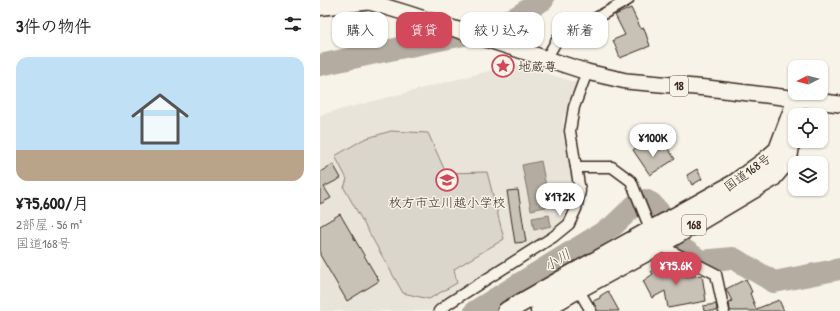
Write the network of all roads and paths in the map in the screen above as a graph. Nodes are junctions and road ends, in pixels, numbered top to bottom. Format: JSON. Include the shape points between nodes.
{"nodes":[{"id":1,"x":364,"y":0,"type":"edge"},
{"id":2,"x":628,"y":0,"type":"edge"},
{"id":3,"x":320,"y":6,"type":"edge"},
{"id":4,"x":546,"y":59,"type":"junction"},
{"id":5,"x":587,"y":72,"type":"junction"},
{"id":6,"x":788,"y":98,"type":"edge"},
{"id":7,"x":797,"y":100,"type":"edge"},
{"id":8,"x":806,"y":100,"type":"edge"},
{"id":9,"x":840,"y":104,"type":"edge"},
{"id":10,"x":576,"y":167,"type":"junction"},
{"id":11,"x":655,"y":238,"type":"junction"},
{"id":12,"x":578,"y":289,"type":"junction"},
{"id":13,"x":439,"y":311,"type":"edge"},
{"id":14,"x":507,"y":311,"type":"edge"},
{"id":15,"x":540,"y":311,"type":"edge"},
{"id":16,"x":591,"y":311,"type":"edge"},
{"id":17,"x":724,"y":311,"type":"edge"}],
"edges":[{"from":1,"to":3,"type":"highway"},
{"from":1,"to":4,"type":"main road","number":"18"},
{"from":2,"to":4,"type":"street","via":[[557,40]]},
{"from":4,"to":5,"type":"main road","number":"18"},
{"from":5,"to":6,"type":"main road","number":"18","via":[[626,81]]},
{"from":5,"to":10,"type":"street","via":[[574,107],[570,131]]},
{"from":7,"to":11,"type":"highway","name":"国道168号","number":"168","via":[[788,159],[772,178]]},
{"from":8,"to":9,"type":"main road","number":"18"},
{"from":10,"to":11,"type":"street","via":[[612,167],[631,181]]},
{"from":10,"to":13,"type":"street","via":[[580,190],[576,209],[569,224]]},
{"from":11,"to":12,"type":"highway","name":"国道168号","number":"168"},
{"from":11,"to":14,"type":"highway","name":"国道168号","via":[[565,278]]},
{"from":11,"to":17,"type":"street","via":[[716,274]]},
{"from":12,"to":15,"type":"highway","name":"国道168号","number":"168"},
{"from":12,"to":16,"type":"street"}]}
